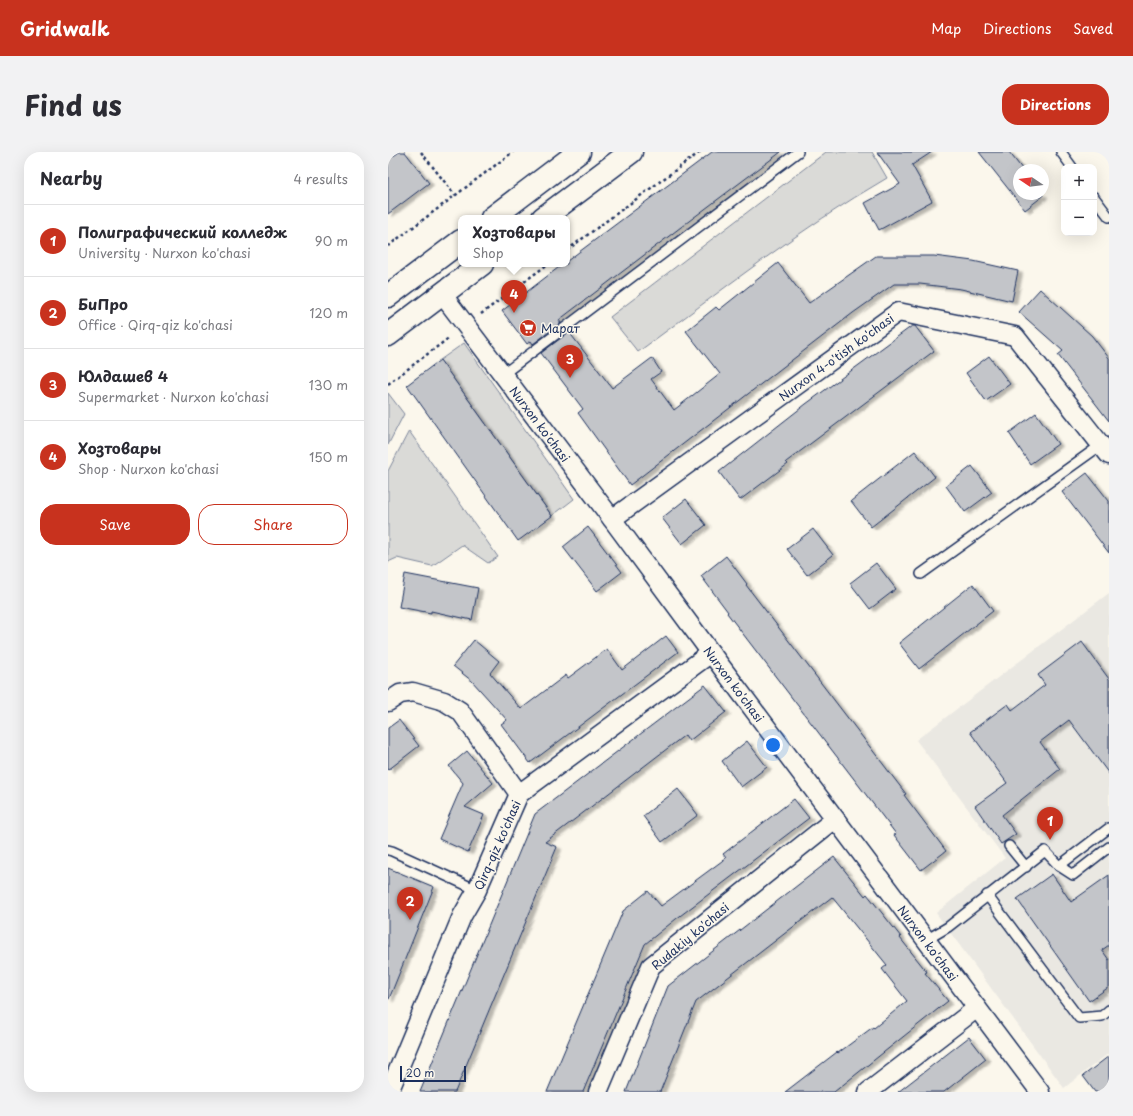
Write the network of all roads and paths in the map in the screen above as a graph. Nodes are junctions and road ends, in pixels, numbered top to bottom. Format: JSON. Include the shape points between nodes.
{"nodes":[{"id":1,"x":421,"y":152,"type":"edge"},
{"id":2,"x":513,"y":152,"type":"edge"},
{"id":3,"x":580,"y":152,"type":"edge"},
{"id":4,"x":631,"y":152,"type":"edge"},
{"id":5,"x":700,"y":152,"type":"edge"},
{"id":6,"x":798,"y":152,"type":"edge"},
{"id":7,"x":1061,"y":152,"type":"edge"},
{"id":8,"x":1070,"y":164,"type":"edge"},
{"id":9,"x":456,"y":196,"type":"junction"},
{"id":10,"x":1096,"y":200,"type":"edge"},
{"id":11,"x":496,"y":215,"type":"edge"},
{"id":12,"x":547,"y":215,"type":"edge"},
{"id":13,"x":1109,"y":217,"type":"edge"},
{"id":14,"x":458,"y":243,"type":"edge"},
{"id":15,"x":388,"y":246,"type":"edge"},
{"id":16,"x":570,"y":248,"type":"edge"},
{"id":17,"x":478,"y":267,"type":"edge"},
{"id":18,"x":423,"y":269,"type":"junction"},
{"id":19,"x":442,"y":294,"type":"junction"},
{"id":20,"x":388,"y":296,"type":"edge"},
{"id":21,"x":388,"y":335,"type":"edge"},
{"id":22,"x":502,"y":375,"type":"junction"},
{"id":23,"x":1105,"y":450,"type":"edge"},
{"id":24,"x":612,"y":519,"type":"junction"},
{"id":25,"x":921,"y":574,"type":"dead end"},
{"id":26,"x":711,"y":653,"type":"junction"},
{"id":27,"x":388,"y":702,"type":"edge"},
{"id":28,"x":519,"y":794,"type":"junction"},
{"id":29,"x":835,"y":819,"type":"junction"},
{"id":30,"x":1109,"y":828,"type":"edge"},
{"id":31,"x":1009,"y":846,"type":"dead end"},
{"id":32,"x":1109,"y":847,"type":"edge"},
{"id":33,"x":388,"y":850,"type":"edge"},
{"id":34,"x":1059,"y":866,"type":"junction"},
{"id":35,"x":1026,"y":867,"type":"junction"},
{"id":36,"x":477,"y":890,"type":"junction"},
{"id":37,"x":987,"y":895,"type":"junction"},
{"id":38,"x":926,"y":940,"type":"junction"},
{"id":39,"x":977,"y":1008,"type":"junction"},
{"id":40,"x":1109,"y":1010,"type":"edge"},
{"id":41,"x":389,"y":1092,"type":"edge"},
{"id":42,"x":598,"y":1092,"type":"edge"},
{"id":43,"x":868,"y":1092,"type":"edge"},
{"id":44,"x":1040,"y":1092,"type":"edge"}],
"edges":[{"from":1,"to":9,"type":"path"},
{"from":2,"to":9,"type":"path"},
{"from":3,"to":11,"type":"main road"},
{"from":4,"to":12,"type":"main road"},
{"from":5,"to":16,"type":"path"},
{"from":6,"to":22,"type":"lane"},
{"from":7,"to":8,"type":"lane"},
{"from":9,"to":15,"type":"path"},
{"from":10,"to":13,"type":"lane"},
{"from":14,"to":18,"type":"main road"},
{"from":17,"to":19,"type":"main road"},
{"from":18,"to":19,"type":"main road"},
{"from":18,"to":20,"type":"main road"},
{"from":19,"to":21,"type":"main road"},
{"from":19,"to":22,"type":"street","name":"Nurxon ko'chasi"},
{"from":22,"to":24,"type":"street","name":"Nurxon ko'chasi"},
{"from":23,"to":24,"type":"street","name":"Nurxon 4-o'tish ko'chasi","via":[[1015,336],[898,312]]},
{"from":23,"to":25,"type":"lane"},
{"from":24,"to":26,"type":"street","name":"Nurxon ko'chasi"},
{"from":26,"to":28,"type":"street","name":"Qirq-qiz ko'chasi"},
{"from":26,"to":29,"type":"street","name":"Nurxon ko'chasi"},
{"from":27,"to":28,"type":"street","via":[[400,694],[413,692],[444,700],[460,711]]},
{"from":28,"to":36,"type":"street","name":"Qirq-qiz ko'chasi"},
{"from":29,"to":38,"type":"street","name":"Nurxon ko'chasi"},
{"from":29,"to":42,"type":"street","name":"Rudakiy ko'chasi","via":[[651,966]]},
{"from":30,"to":34,"type":"lane"},
{"from":31,"to":35,"type":"lane"},
{"from":32,"to":34,"type":"lane","via":[[1073,875]]},
{"from":33,"to":36,"type":"lane"},
{"from":34,"to":35,"type":"lane","via":[[1045,852]]},
{"from":35,"to":37,"type":"lane"},
{"from":36,"to":41,"type":"street","name":"Qirq-qiz ko'chasi","via":[[462,916]]},
{"from":37,"to":38,"type":"lane","via":[[948,927]]},
{"from":37,"to":40,"type":"lane","via":[[1079,1018],[1102,1016]]},
{"from":38,"to":39,"type":"street","name":"Nurxon ko'chasi"},
{"from":39,"to":43,"type":"street"},
{"from":39,"to":44,"type":"street","name":"Nurxon ko'chasi"}]}
